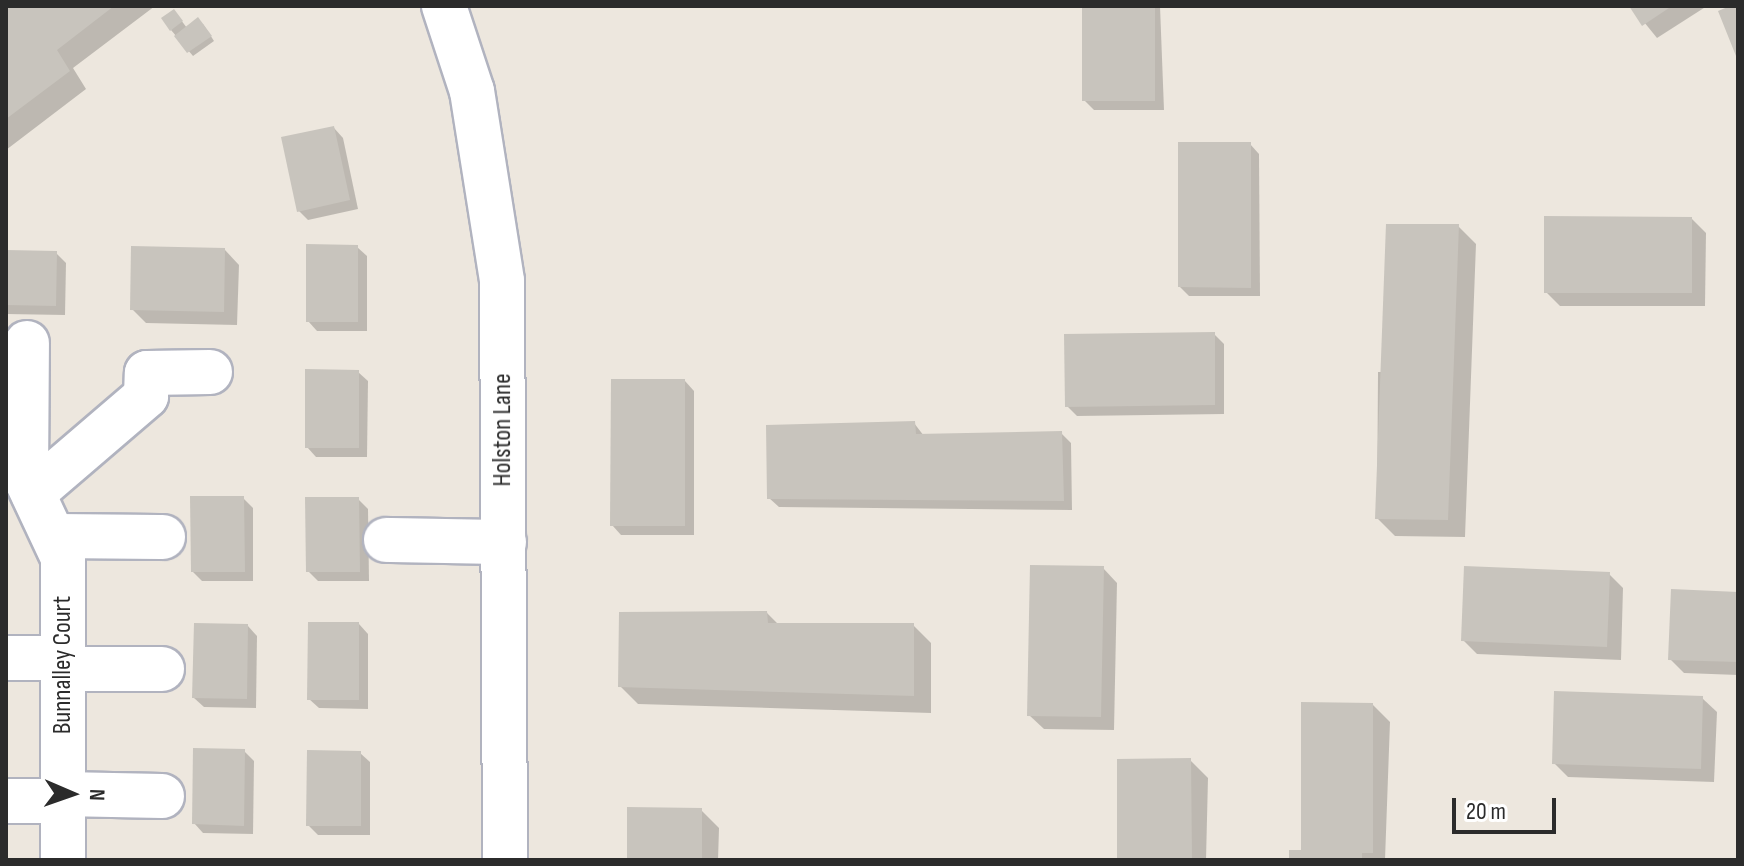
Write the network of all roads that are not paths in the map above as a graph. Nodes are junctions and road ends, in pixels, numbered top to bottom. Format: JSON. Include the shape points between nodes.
{"nodes":[{"id":1,"x":444,"y":6,"type":"edge"},
{"id":2,"x":27,"y":343,"type":"dead end"},
{"id":3,"x":210,"y":372,"type":"dead end"},
{"id":4,"x":18,"y":480,"type":"edge"},
{"id":5,"x":54,"y":536,"type":"junction"},
{"id":6,"x":163,"y":537,"type":"dead end"},
{"id":7,"x":386,"y":540,"type":"dead end"},
{"id":8,"x":504,"y":542,"type":"junction"},
{"id":9,"x":6,"y":658,"type":"edge"},
{"id":10,"x":62,"y":663,"type":"junction"},
{"id":11,"x":162,"y":669,"type":"dead end"},
{"id":12,"x":162,"y":796,"type":"dead end"},
{"id":13,"x":64,"y":798,"type":"junction"},
{"id":14,"x":6,"y":801,"type":"edge"},
{"id":15,"x":63,"y":860,"type":"edge"},
{"id":16,"x":505,"y":860,"type":"edge"}],
"edges":[{"from":1,"to":8,"type":"street","name":"Holston Lane","via":[[472,91],[502,281]]},
{"from":2,"to":4,"type":"street"},
{"from":3,"to":4,"type":"street","via":[[147,373],[146,396]]},
{"from":4,"to":5,"type":"street","name":"Bunnalley Court"},
{"from":5,"to":6,"type":"street"},
{"from":5,"to":10,"type":"street","name":"Bunnalley Court","via":[[63,558]]},
{"from":7,"to":8,"type":"street"},
{"from":8,"to":16,"type":"street","name":"Holston Lane"},
{"from":9,"to":10,"type":"street"},
{"from":10,"to":11,"type":"street"},
{"from":10,"to":13,"type":"street","name":"Bunnalley Court"},
{"from":12,"to":13,"type":"street"},
{"from":13,"to":14,"type":"street"},
{"from":13,"to":15,"type":"street","name":"Bunnalley Court"}]}
